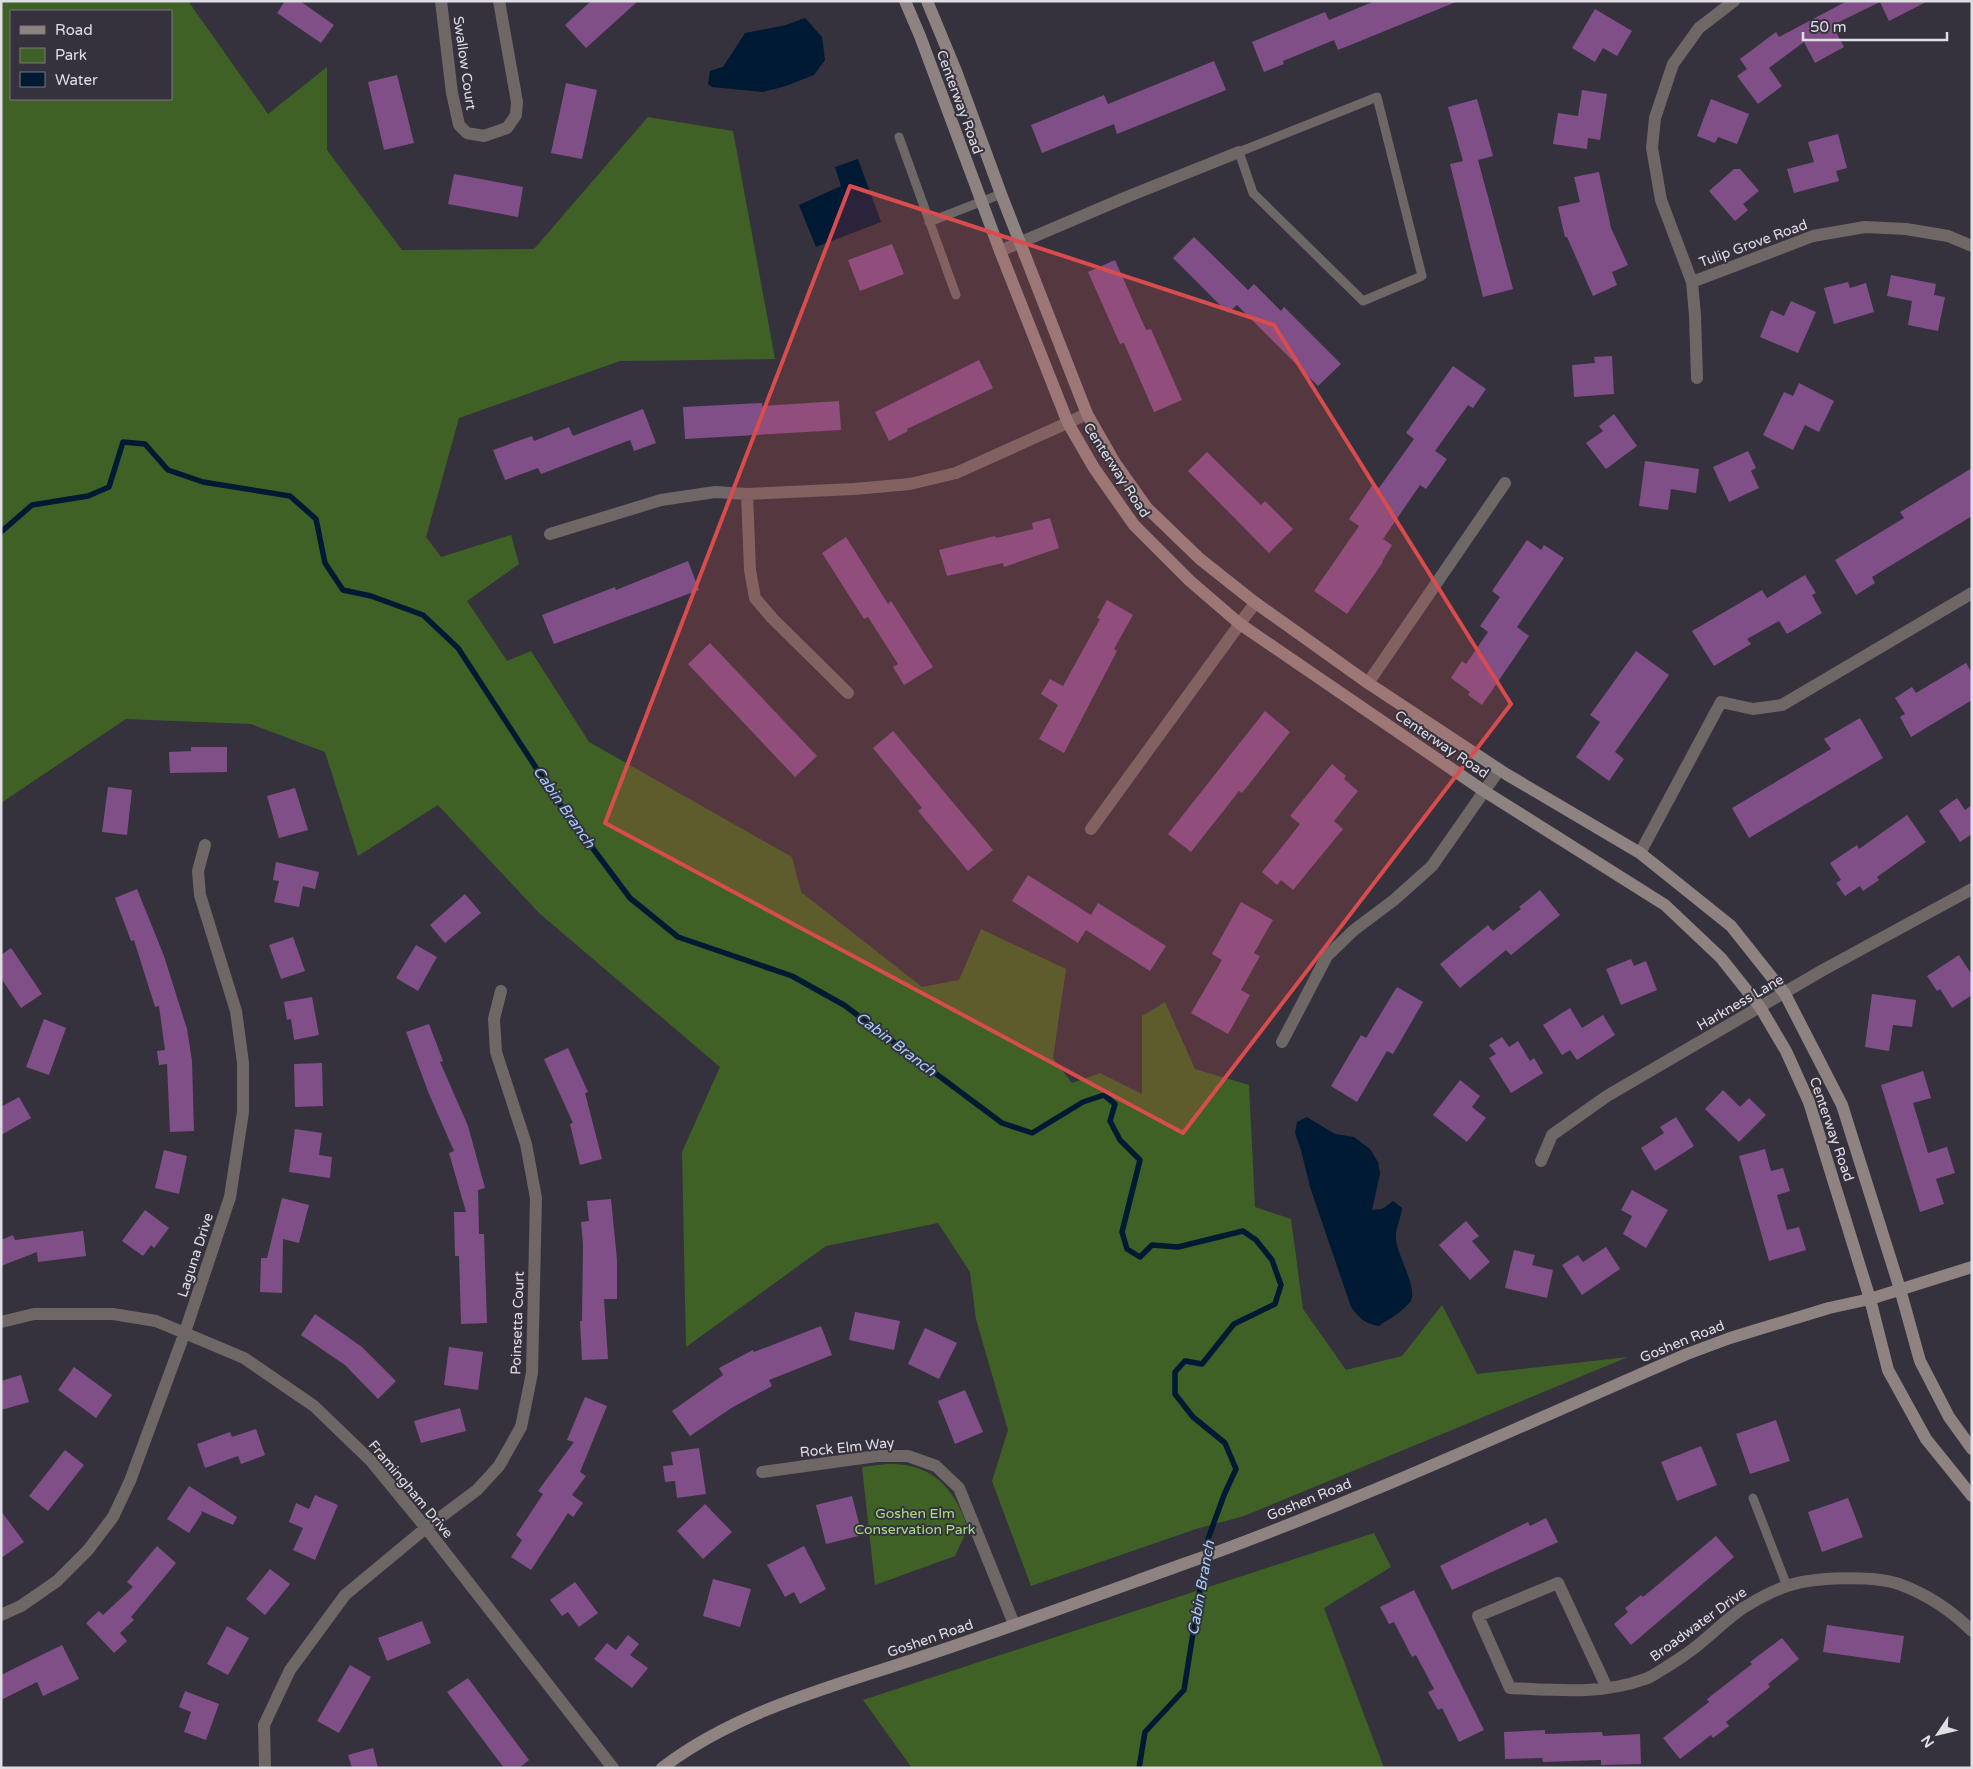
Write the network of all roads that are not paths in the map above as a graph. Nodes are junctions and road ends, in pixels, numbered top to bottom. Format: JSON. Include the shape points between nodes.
{"nodes":[{"id":1,"x":441,"y":1,"type":"edge"},
{"id":2,"x":499,"y":1,"type":"edge"},
{"id":3,"x":905,"y":1,"type":"edge"},
{"id":4,"x":927,"y":1,"type":"edge"},
{"id":5,"x":1734,"y":1,"type":"edge"},
{"id":6,"x":899,"y":137,"type":"dead end"},
{"id":7,"x":1239,"y":152,"type":"junction"},
{"id":8,"x":1001,"y":194,"type":"junction"},
{"id":9,"x":982,"y":203,"type":"junction"},
{"id":10,"x":929,"y":222,"type":"junction"},
{"id":11,"x":1020,"y":243,"type":"junction"},
{"id":12,"x":1972,"y":246,"type":"edge"},
{"id":13,"x":1000,"y":251,"type":"junction"},
{"id":14,"x":1692,"y":282,"type":"junction"},
{"id":15,"x":956,"y":295,"type":"dead end"},
{"id":16,"x":1697,"y":378,"type":"dead end"},
{"id":17,"x":1087,"y":414,"type":"junction"},
{"id":18,"x":1068,"y":423,"type":"junction"},
{"id":19,"x":1505,"y":482,"type":"dead end"},
{"id":20,"x":747,"y":494,"type":"junction"},
{"id":21,"x":550,"y":534,"type":"dead end"},
{"id":22,"x":1972,"y":593,"type":"edge"},
{"id":23,"x":1255,"y":603,"type":"junction"},
{"id":24,"x":1240,"y":624,"type":"junction"},
{"id":25,"x":1368,"y":683,"type":"junction"},
{"id":26,"x":848,"y":692,"type":"dead end"},
{"id":27,"x":1499,"y":770,"type":"junction"},
{"id":28,"x":1484,"y":791,"type":"junction"},
{"id":29,"x":1091,"y":829,"type":"dead end"},
{"id":30,"x":205,"y":845,"type":"dead end"},
{"id":31,"x":1640,"y":853,"type":"junction"},
{"id":32,"x":1972,"y":889,"type":"edge"},
{"id":33,"x":501,"y":991,"type":"dead end"},
{"id":34,"x":1785,"y":994,"type":"junction"},
{"id":35,"x":1760,"y":1007,"type":"junction"},
{"id":36,"x":1282,"y":1042,"type":"dead end"},
{"id":37,"x":1541,"y":1161,"type":"dead end"},
{"id":38,"x":1972,"y":1267,"type":"edge"},
{"id":39,"x":1900,"y":1289,"type":"junction"},
{"id":40,"x":1870,"y":1299,"type":"junction"},
{"id":41,"x":1,"y":1322,"type":"edge"},
{"id":42,"x":185,"y":1332,"type":"junction"},
{"id":43,"x":1972,"y":1449,"type":"edge"},
{"id":44,"x":762,"y":1472,"type":"dead end"},
{"id":45,"x":1972,"y":1496,"type":"edge"},
{"id":46,"x":1753,"y":1498,"type":"dead end"},
{"id":47,"x":426,"y":1528,"type":"junction"},
{"id":48,"x":1788,"y":1586,"type":"junction"},
{"id":49,"x":1,"y":1615,"type":"edge"},
{"id":50,"x":1014,"y":1624,"type":"junction"},
{"id":51,"x":1972,"y":1631,"type":"edge"},
{"id":52,"x":1607,"y":1688,"type":"junction"},
{"id":53,"x":265,"y":1768,"type":"edge"},
{"id":54,"x":613,"y":1768,"type":"edge"},
{"id":55,"x":662,"y":1768,"type":"edge"}],
"edges":[{"from":1,"to":2,"type":"street","name":"Swallow Court","via":[[459,124],[467,133],[484,136],[508,128],[516,115],[517,102]]},
{"from":3,"to":9,"type":"street","name":"Centerway Road"},
{"from":4,"to":8,"type":"street","name":"Centerway Road"},
{"from":5,"to":14,"type":"street","via":[[1699,28],[1673,64],[1655,118],[1652,148],[1661,200]]},
{"from":6,"to":10,"type":"lane"},
{"from":7,"to":7,"type":"lane","via":[[1254,192],[1363,301],[1422,276],[1377,97]]},
{"from":7,"to":11,"type":"street"},
{"from":8,"to":9,"type":"lane"},
{"from":8,"to":11,"type":"street","name":"Centerway Road"},
{"from":9,"to":10,"type":"lane"},
{"from":9,"to":13,"type":"street","name":"Centerway Road"},
{"from":10,"to":15,"type":"lane"},
{"from":11,"to":13,"type":"street"},
{"from":11,"to":17,"type":"street","name":"Centerway Road"},
{"from":12,"to":14,"type":"street","name":"Tulip Grove Road","via":[[1948,236],[1865,227],[1813,236]]},
{"from":13,"to":18,"type":"street","name":"Centerway Road"},
{"from":14,"to":16,"type":"street"},
{"from":17,"to":18,"type":"street"},
{"from":17,"to":23,"type":"street","name":"Centerway Road","via":[[1115,463],[1147,508],[1200,558]]},
{"from":18,"to":20,"type":"street","via":[[956,473],[910,484]]},
{"from":18,"to":24,"type":"street","name":"Centerway Road","via":[[1094,468],[1134,525],[1190,581]]},
{"from":19,"to":25,"type":"street"},
{"from":20,"to":21,"type":"street","via":[[715,492],[661,500]]},
{"from":20,"to":26,"type":"street","via":[[750,570],[755,598]]},
{"from":22,"to":31,"type":"street","via":[[1782,705],[1753,709],[1721,702]]},
{"from":23,"to":24,"type":"street"},
{"from":23,"to":25,"type":"street","name":"Centerway Road"},
{"from":24,"to":28,"type":"street","name":"Centerway Road"},
{"from":24,"to":29,"type":"street"},
{"from":25,"to":27,"type":"street","name":"Centerway Road"},
{"from":27,"to":28,"type":"street"},
{"from":27,"to":31,"type":"street","name":"Centerway Road"},
{"from":28,"to":35,"type":"street","name":"Centerway Road","via":[[1665,905],[1721,958]]},
{"from":28,"to":36,"type":"street","via":[[1432,866],[1327,956]]},
{"from":30,"to":42,"type":"street","name":"Laguna Drive","via":[[198,871],[200,895],[236,1011],[243,1063],[243,1112],[230,1197]]},
{"from":31,"to":34,"type":"street","name":"Centerway Road","via":[[1731,926]]},
{"from":32,"to":34,"type":"street","name":"Harkness Lane"},
{"from":33,"to":47,"type":"street","name":"Poinsetta Court","via":[[494,1019],[496,1052],[526,1144],[536,1198],[532,1373],[521,1427],[499,1466],[477,1490]]},
{"from":34,"to":35,"type":"street","name":"Harkness Lane"},
{"from":34,"to":39,"type":"street","name":"Centerway Road","via":[[1842,1104]]},
{"from":35,"to":37,"type":"street","name":"Harkness Lane","via":[[1582,1112],[1552,1135]]},
{"from":35,"to":40,"type":"street","name":"Centerway Road","via":[[1786,1050],[1810,1102]]},
{"from":38,"to":39,"type":"street","name":"Goshen Road"},
{"from":39,"to":40,"type":"street","name":"Goshen Road"},
{"from":39,"to":43,"type":"street","name":"Centerway Road","via":[[1920,1361],[1949,1417]]},
{"from":40,"to":45,"type":"street","name":"Centerway Road","via":[[1888,1370],[1926,1439]]},
{"from":40,"to":50,"type":"street","name":"Goshen Road","via":[[1829,1308],[1687,1354],[1394,1481],[1182,1565]]},
{"from":41,"to":42,"type":"street","name":"Framingham Drive","via":[[34,1314],[113,1314],[156,1320]]},
{"from":42,"to":47,"type":"street","name":"Framingham Drive","via":[[244,1358],[314,1406],[371,1461]]},
{"from":42,"to":49,"type":"street","name":"Laguna Drive","via":[[130,1481],[113,1517],[88,1550],[57,1581],[21,1606]]},
{"from":44,"to":50,"type":"street","name":"Rock Elm Way","via":[[877,1456],[908,1456],[936,1466],[959,1488]]},
{"from":46,"to":48,"type":"lane"},
{"from":47,"to":53,"type":"street","name":"Poinsetta Court","via":[[345,1595],[290,1670],[264,1725]]},
{"from":47,"to":54,"type":"street","name":"Framingham Drive"},
{"from":48,"to":51,"type":"street","name":"Broadwater Drive","via":[[1845,1578],[1898,1584],[1959,1618]]},
{"from":48,"to":52,"type":"street","name":"Broadwater Drive","via":[[1741,1609],[1691,1651],[1646,1679]]},
{"from":50,"to":55,"type":"street","name":"Goshen Road","via":[[756,1714],[722,1729]]},
{"from":52,"to":52,"type":"street","name":"Broadwater Drive","via":[[1578,1691],[1510,1688],[1478,1616],[1558,1583]]}]}
